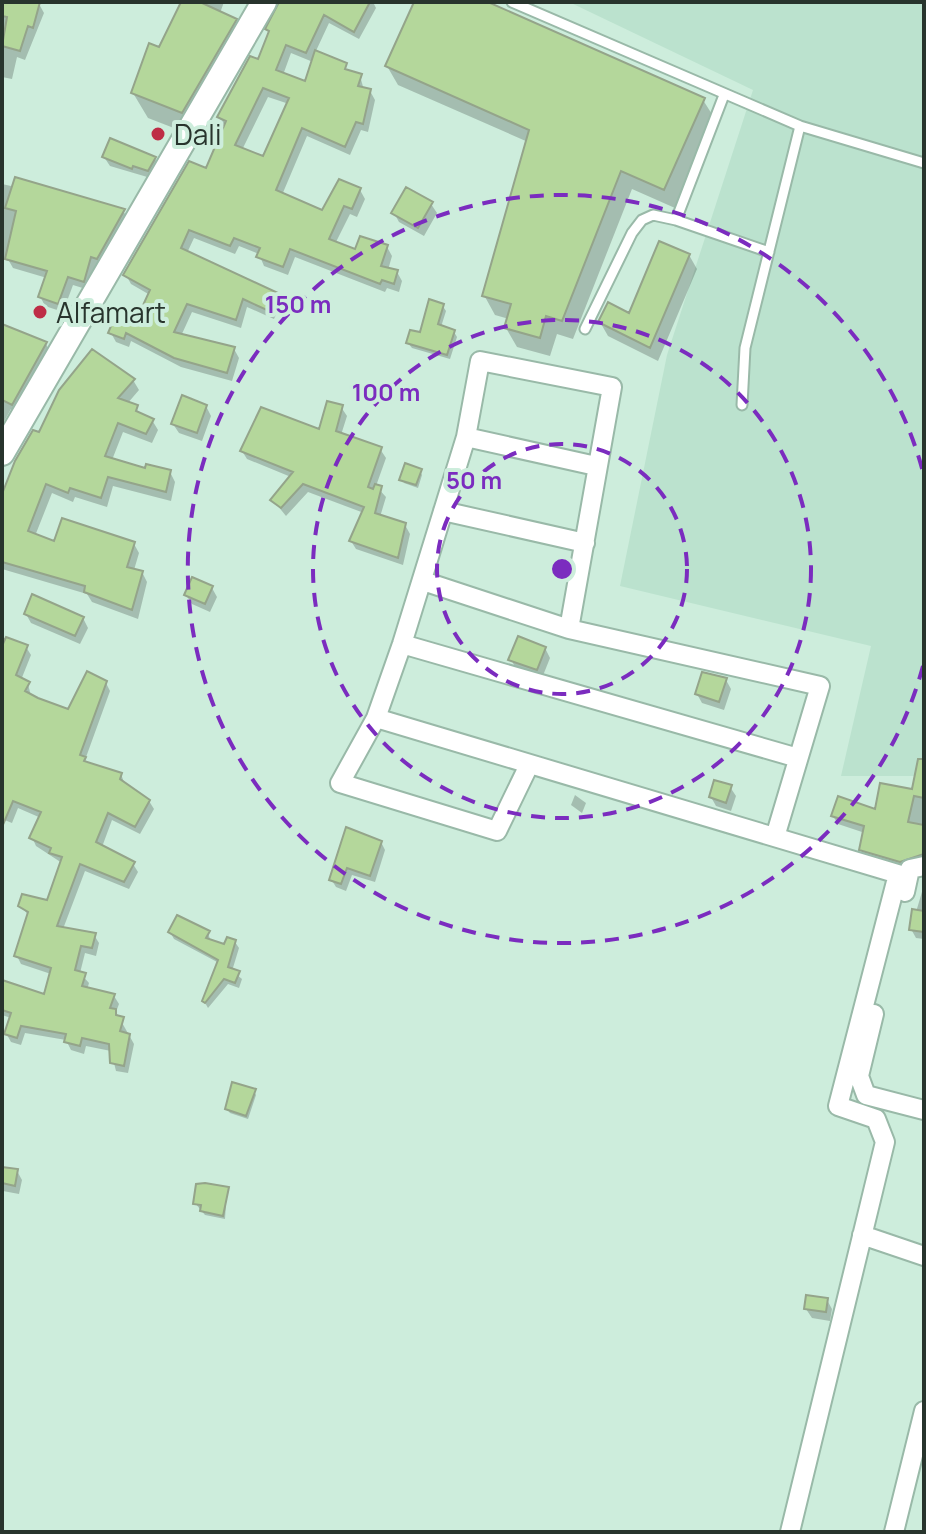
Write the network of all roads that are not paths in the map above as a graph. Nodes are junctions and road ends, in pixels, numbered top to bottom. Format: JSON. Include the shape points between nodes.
{"nodes":[{"id":1,"x":264,"y":2,"type":"edge"},
{"id":2,"x":512,"y":2,"type":"edge"},
{"id":3,"x":724,"y":95,"type":"junction"},
{"id":4,"x":800,"y":126,"type":"junction"},
{"id":5,"x":924,"y":163,"type":"edge"},
{"id":6,"x":676,"y":220,"type":"junction"},
{"id":7,"x":769,"y":252,"type":"junction"},
{"id":8,"x":585,"y":329,"type":"dead end"},
{"id":9,"x":742,"y":405,"type":"dead end"},
{"id":10,"x":466,"y":437,"type":"junction"},
{"id":11,"x":2,"y":453,"type":"edge"},
{"id":12,"x":596,"y":466,"type":"junction"},
{"id":13,"x":443,"y":511,"type":"junction"},
{"id":14,"x":585,"y":543,"type":"junction"},
{"id":15,"x":423,"y":581,"type":"junction"},
{"id":16,"x":569,"y":629,"type":"junction"},
{"id":17,"x":402,"y":644,"type":"junction"},
{"id":18,"x":376,"y":718,"type":"junction"},
{"id":19,"x":798,"y":758,"type":"junction"},
{"id":20,"x":529,"y":765,"type":"junction"},
{"id":21,"x":775,"y":837,"type":"junction"},
{"id":22,"x":924,"y":866,"type":"edge"},
{"id":23,"x":924,"y":1110,"type":"edge"},
{"id":24,"x":862,"y":1235,"type":"junction"},
{"id":25,"x":924,"y":1256,"type":"edge"},
{"id":26,"x":924,"y":1411,"type":"edge"},
{"id":27,"x":790,"y":1532,"type":"edge"},
{"id":28,"x":894,"y":1532,"type":"edge"}],
"edges":[{"from":1,"to":11,"type":"street"},
{"from":2,"to":3,"type":"lane"},
{"from":3,"to":4,"type":"lane"},
{"from":3,"to":6,"type":"lane"},
{"from":4,"to":5,"type":"lane"},
{"from":4,"to":7,"type":"lane"},
{"from":6,"to":7,"type":"lane"},
{"from":6,"to":8,"type":"lane","via":[[653,215],[637,226]]},
{"from":7,"to":9,"type":"lane","via":[[745,348]]},
{"from":10,"to":12,"type":"street"},
{"from":10,"to":12,"type":"street","via":[[480,361],[612,387]]},
{"from":10,"to":13,"type":"street"},
{"from":12,"to":14,"type":"street"},
{"from":13,"to":14,"type":"street"},
{"from":13,"to":15,"type":"street"},
{"from":14,"to":16,"type":"street"},
{"from":15,"to":16,"type":"street"},
{"from":15,"to":17,"type":"street"},
{"from":16,"to":19,"type":"street","via":[[820,686]]},
{"from":17,"to":18,"type":"street"},
{"from":17,"to":19,"type":"street"},
{"from":18,"to":20,"type":"street"},
{"from":18,"to":20,"type":"street","via":[[340,783],[497,831]]},
{"from":19,"to":21,"type":"street"},
{"from":20,"to":21,"type":"street"},
{"from":21,"to":24,"type":"street","via":[[898,874],[838,1106],[876,1119],[885,1142]]},
{"from":22,"to":23,"type":"street","via":[[910,869],[859,1076],[866,1095]]},
{"from":24,"to":25,"type":"street"},
{"from":24,"to":27,"type":"street"},
{"from":26,"to":28,"type":"street"}]}
